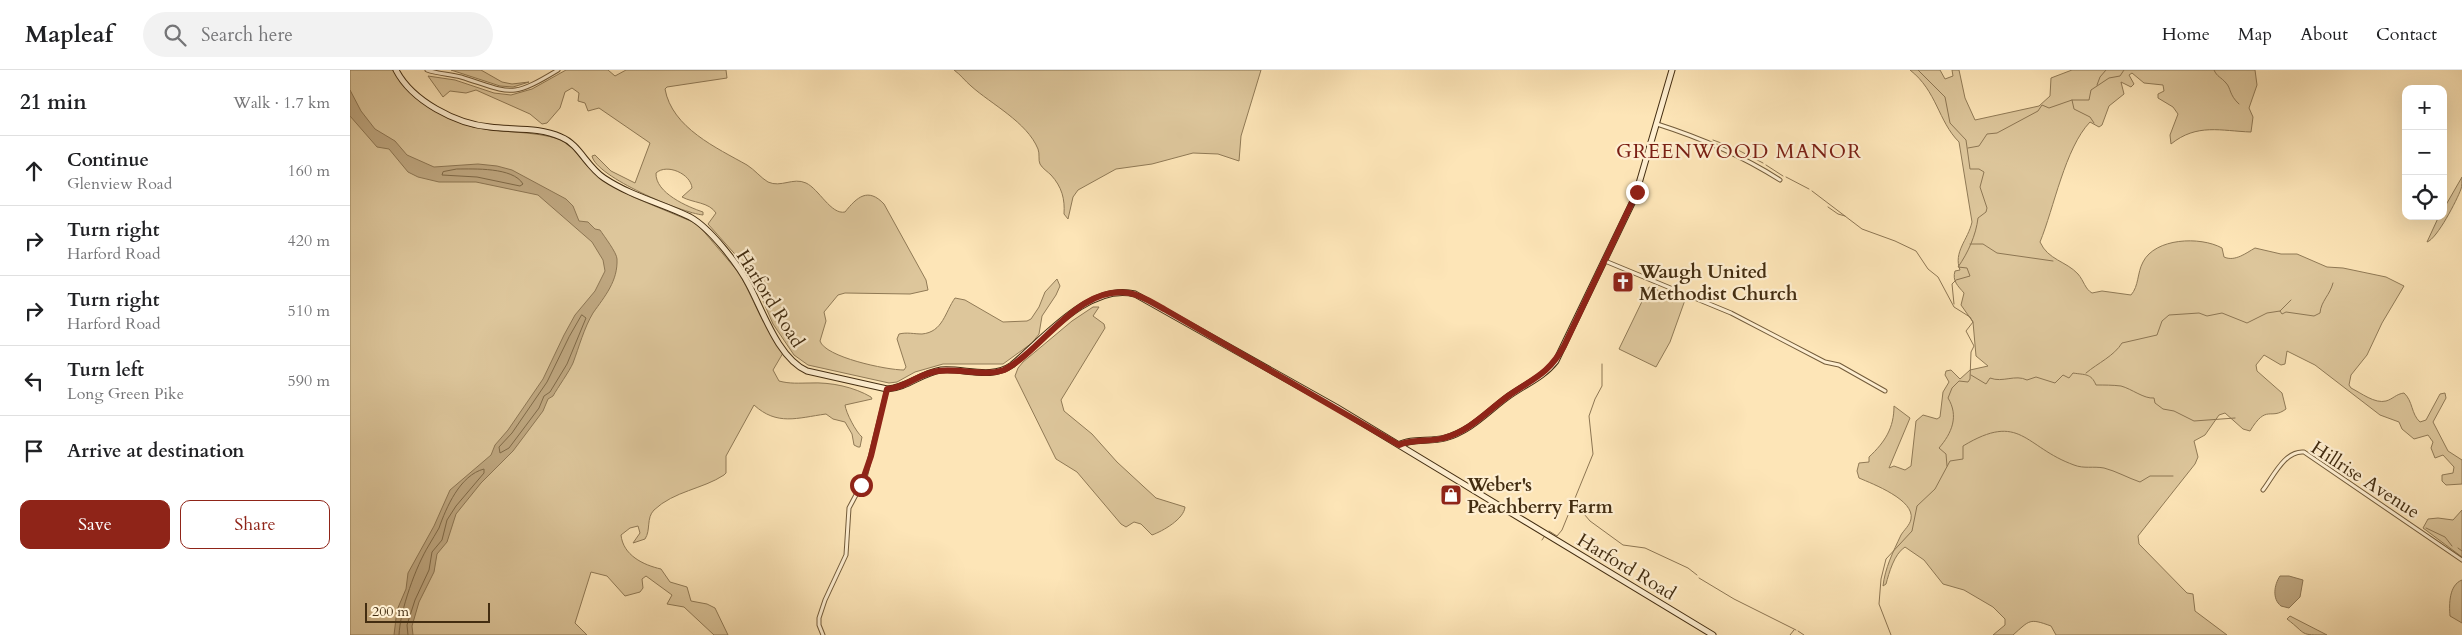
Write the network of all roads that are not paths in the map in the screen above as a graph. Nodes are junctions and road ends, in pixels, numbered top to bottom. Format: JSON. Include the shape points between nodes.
{"nodes":[{"id":1,"x":396,"y":70,"type":"edge"},
{"id":2,"x":427,"y":70,"type":"edge"},
{"id":3,"x":558,"y":70,"type":"edge"},
{"id":4,"x":1672,"y":70,"type":"edge"},
{"id":5,"x":1657,"y":124,"type":"junction"},
{"id":6,"x":1780,"y":180,"type":"dead end"},
{"id":7,"x":1605,"y":261,"type":"junction"},
{"id":8,"x":887,"y":389,"type":"junction"},
{"id":9,"x":1885,"y":391,"type":"dead end"},
{"id":10,"x":1399,"y":445,"type":"junction"},
{"id":11,"x":2263,"y":490,"type":"dead end"},
{"id":12,"x":2462,"y":560,"type":"edge"},
{"id":13,"x":823,"y":635,"type":"edge"},
{"id":14,"x":1713,"y":635,"type":"edge"}],
"edges":[{"from":1,"to":8,"type":"main road","name":"Harford Road","via":[[415,93],[452,116],[482,126],[558,136],[571,143],[609,182],[641,199],[695,220],[742,273],[794,364],[811,372]]},
{"from":2,"to":3,"type":"street","via":[[514,92]]},
{"from":4,"to":5,"type":"main road"},
{"from":5,"to":6,"type":"street","via":[[1715,144]]},
{"from":5,"to":7,"type":"main road","via":[[1635,197]]},
{"from":7,"to":9,"type":"street","via":[[1731,314],[1818,358],[1839,365]]},
{"from":7,"to":10,"type":"main road","via":[[1561,352],[1546,372],[1506,397],[1461,432],[1440,439]]},
{"from":8,"to":10,"type":"main road","name":"Harford Road","via":[[938,371],[989,373],[1004,370],[1084,304],[1128,292],[1168,311]]},
{"from":8,"to":13,"type":"street","via":[[865,478],[849,508],[846,555],[819,618]]},
{"from":10,"to":14,"type":"main road","name":"Harford Road"},
{"from":11,"to":12,"type":"street","name":"Hillrise Avenue","via":[[2288,457],[2304,452]]}]}
